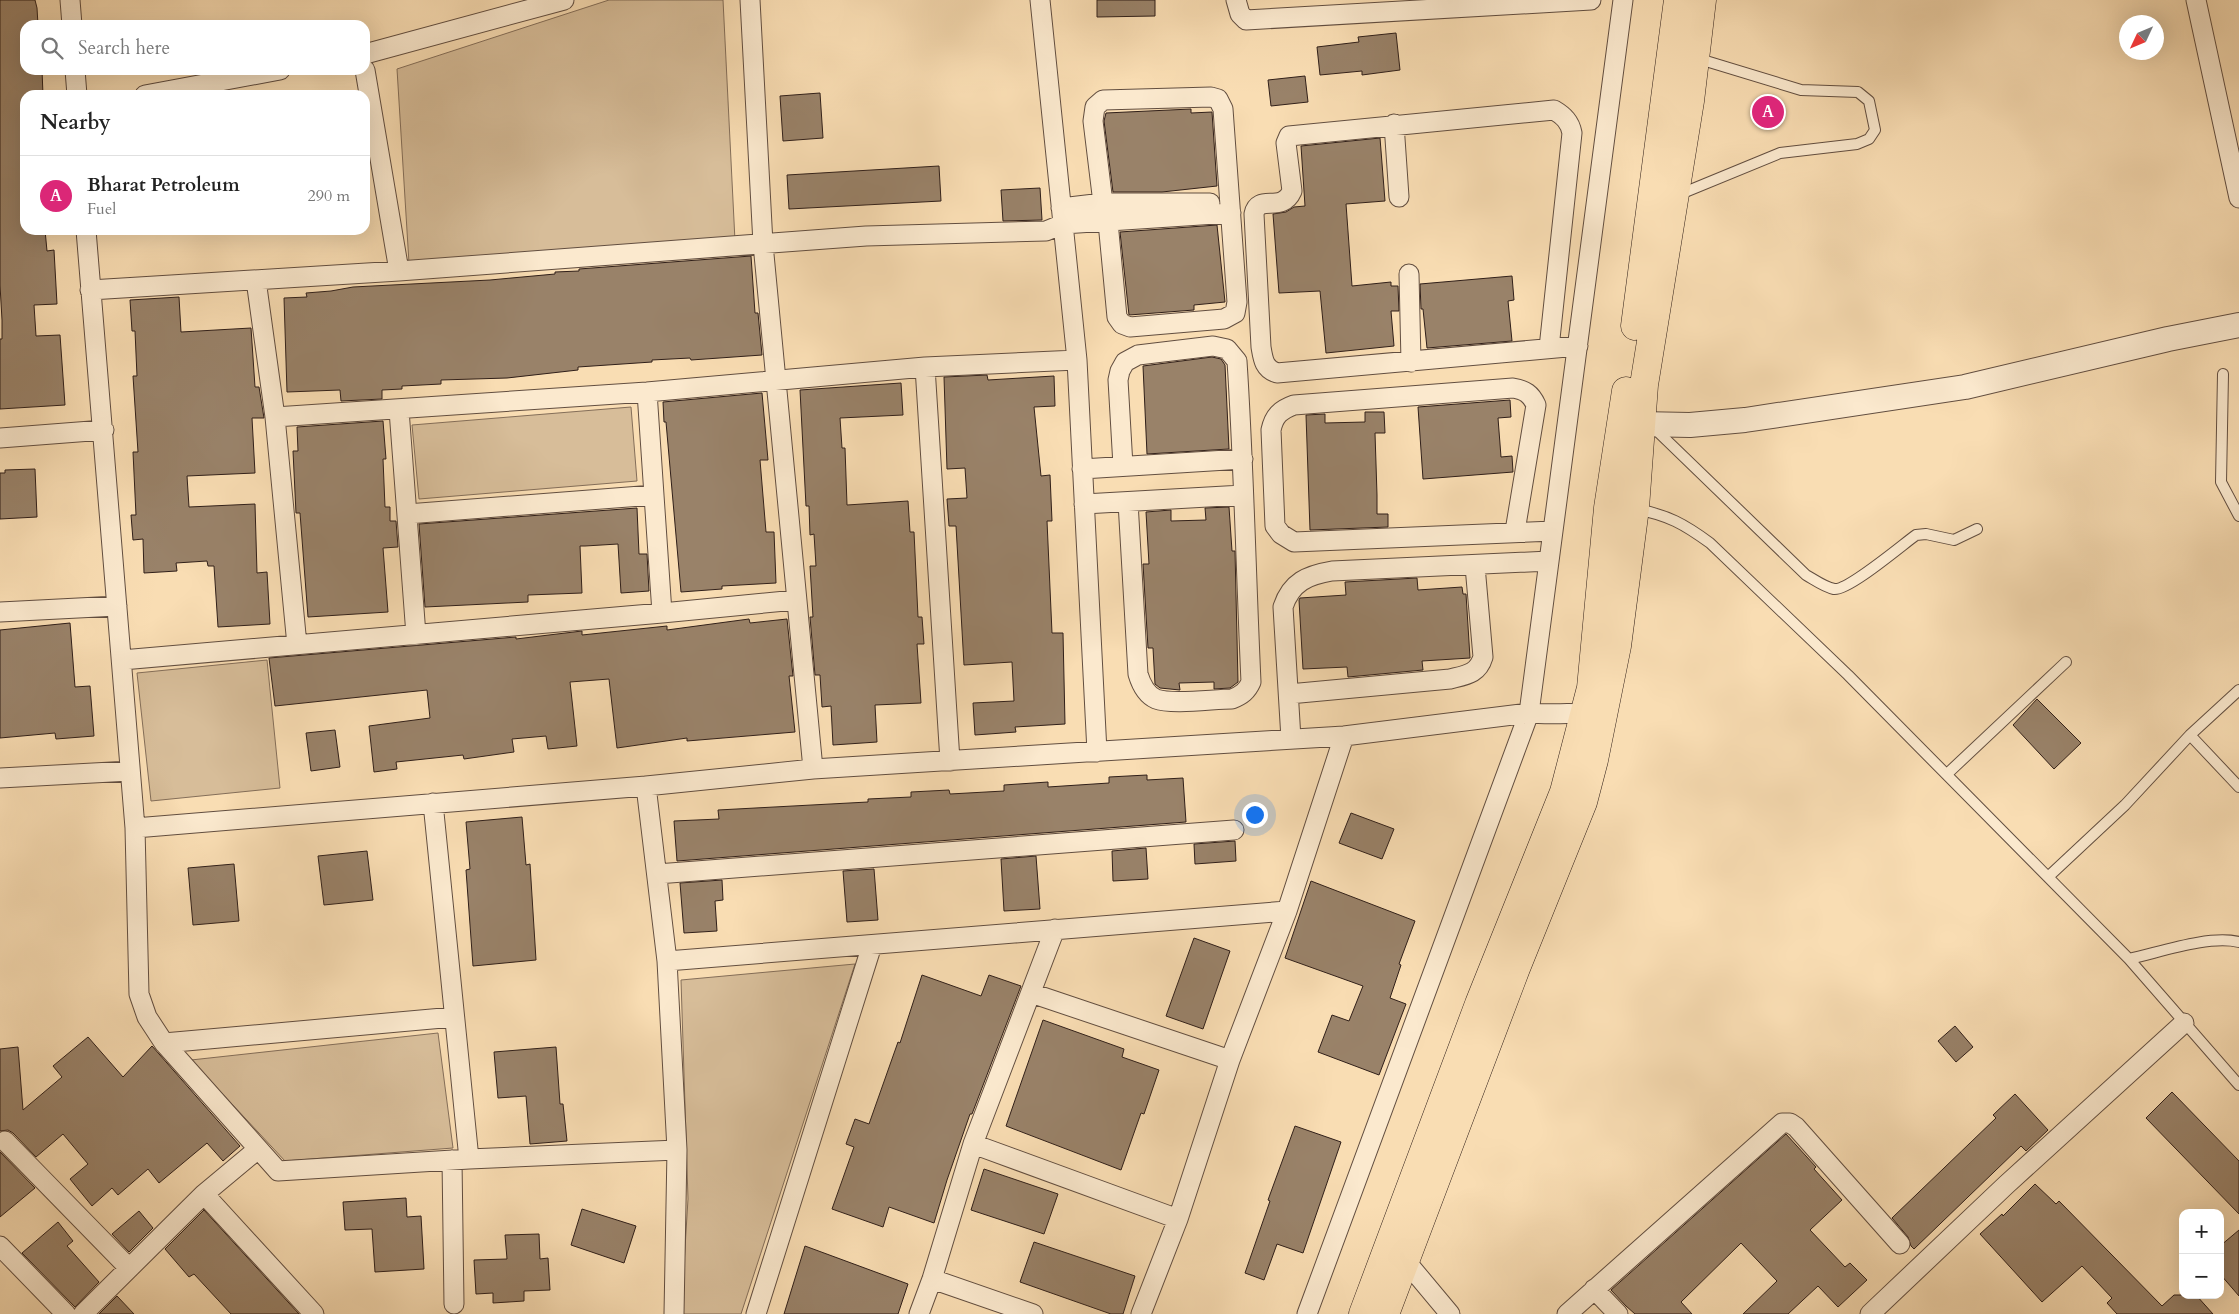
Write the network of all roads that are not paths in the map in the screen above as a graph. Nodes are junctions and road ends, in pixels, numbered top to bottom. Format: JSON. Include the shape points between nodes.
{"nodes":[{"id":1,"x":70,"y":0,"type":"edge"},
{"id":2,"x":564,"y":0,"type":"edge"},
{"id":3,"x":750,"y":0,"type":"edge"},
{"id":4,"x":1040,"y":0,"type":"edge"},
{"id":5,"x":1236,"y":0,"type":"edge"},
{"id":6,"x":1591,"y":0,"type":"edge"},
{"id":7,"x":1623,"y":0,"type":"edge"},
{"id":8,"x":1678,"y":0,"type":"edge"},
{"id":9,"x":1702,"y":0,"type":"edge"},
{"id":10,"x":2196,"y":0,"type":"edge"},
{"id":11,"x":1491,"y":3,"type":"edge"},
{"id":12,"x":1380,"y":6,"type":"edge"},
{"id":13,"x":72,"y":20,"type":"edge"},
{"id":14,"x":370,"y":53,"type":"edge"},
{"id":15,"x":1683,"y":53,"type":"junction"},
{"id":16,"x":75,"y":75,"type":"edge"},
{"id":17,"x":253,"y":75,"type":"edge"},
{"id":18,"x":366,"y":75,"type":"edge"},
{"id":19,"x":77,"y":90,"type":"edge"},
{"id":20,"x":172,"y":90,"type":"edge"},
{"id":21,"x":368,"y":90,"type":"edge"},
{"id":22,"x":370,"y":100,"type":"edge"},
{"id":23,"x":1394,"y":124,"type":"junction"},
{"id":24,"x":1674,"y":196,"type":"junction"},
{"id":25,"x":1399,"y":197,"type":"dead end"},
{"id":26,"x":2239,"y":198,"type":"edge"},
{"id":27,"x":1103,"y":203,"type":"junction"},
{"id":28,"x":1230,"y":208,"type":"junction"},
{"id":29,"x":1062,"y":216,"type":"junction"},
{"id":30,"x":1108,"y":222,"type":"junction"},
{"id":31,"x":86,"y":235,"type":"edge"},
{"id":32,"x":763,"y":244,"type":"junction"},
{"id":33,"x":399,"y":271,"type":"junction"},
{"id":34,"x":1409,"y":274,"type":"dead end"},
{"id":35,"x":256,"y":280,"type":"junction"},
{"id":36,"x":90,"y":290,"type":"junction"},
{"id":37,"x":2239,"y":325,"type":"edge"},
{"id":38,"x":1578,"y":346,"type":"junction"},
{"id":39,"x":1549,"y":348,"type":"junction"},
{"id":40,"x":1077,"y":360,"type":"junction"},
{"id":41,"x":1411,"y":362,"type":"junction"},
{"id":42,"x":925,"y":367,"type":"junction"},
{"id":43,"x":2223,"y":374,"type":"dead end"},
{"id":44,"x":774,"y":380,"type":"junction"},
{"id":45,"x":647,"y":392,"type":"junction"},
{"id":46,"x":399,"y":410,"type":"junction"},
{"id":47,"x":275,"y":418,"type":"junction"},
{"id":48,"x":1645,"y":424,"type":"junction"},
{"id":49,"x":104,"y":430,"type":"junction"},
{"id":50,"x":0,"y":438,"type":"edge"},
{"id":51,"x":1243,"y":460,"type":"junction"},
{"id":52,"x":1123,"y":466,"type":"junction"},
{"id":53,"x":1082,"y":468,"type":"junction"},
{"id":54,"x":654,"y":494,"type":"junction"},
{"id":55,"x":1243,"y":496,"type":"junction"},
{"id":56,"x":1128,"y":502,"type":"junction"},
{"id":57,"x":1084,"y":504,"type":"junction"},
{"id":58,"x":1635,"y":508,"type":"junction"},
{"id":59,"x":407,"y":514,"type":"junction"},
{"id":60,"x":2239,"y":516,"type":"edge"},
{"id":61,"x":1978,"y":529,"type":"dead end"},
{"id":62,"x":1554,"y":530,"type":"junction"},
{"id":63,"x":1515,"y":531,"type":"junction"},
{"id":64,"x":1549,"y":561,"type":"junction"},
{"id":65,"x":1475,"y":566,"type":"junction"},
{"id":66,"x":796,"y":600,"type":"junction"},
{"id":67,"x":117,"y":606,"type":"junction"},
{"id":68,"x":0,"y":612,"type":"edge"},
{"id":69,"x":662,"y":613,"type":"junction"},
{"id":70,"x":416,"y":635,"type":"junction"},
{"id":71,"x":297,"y":645,"type":"junction"},
{"id":72,"x":122,"y":660,"type":"junction"},
{"id":73,"x":2066,"y":662,"type":"dead end"},
{"id":74,"x":1289,"y":694,"type":"junction"},
{"id":75,"x":2237,"y":697,"type":"edge"},
{"id":76,"x":1529,"y":713,"type":"junction"},
{"id":77,"x":1594,"y":715,"type":"junction"},
{"id":78,"x":2190,"y":735,"type":"junction"},
{"id":79,"x":1344,"y":736,"type":"junction"},
{"id":80,"x":1291,"y":738,"type":"junction"},
{"id":81,"x":1097,"y":752,"type":"junction"},
{"id":82,"x":950,"y":761,"type":"junction"},
{"id":83,"x":813,"y":769,"type":"junction"},
{"id":84,"x":130,"y":771,"type":"junction"},
{"id":85,"x":1947,"y":774,"type":"junction"},
{"id":86,"x":0,"y":778,"type":"edge"},
{"id":87,"x":646,"y":786,"type":"junction"},
{"id":88,"x":2239,"y":787,"type":"edge"},
{"id":89,"x":433,"y":803,"type":"junction"},
{"id":90,"x":135,"y":828,"type":"junction"},
{"id":91,"x":1234,"y":830,"type":"dead end"},
{"id":92,"x":657,"y":874,"type":"junction"},
{"id":93,"x":2048,"y":877,"type":"junction"},
{"id":94,"x":1287,"y":911,"type":"junction"},
{"id":95,"x":1056,"y":929,"type":"junction"},
{"id":96,"x":2239,"y":942,"type":"edge"},
{"id":97,"x":872,"y":945,"type":"junction"},
{"id":98,"x":2129,"y":959,"type":"junction"},
{"id":99,"x":667,"y":961,"type":"junction"},
{"id":100,"x":1499,"y":984,"type":"junction"},
{"id":101,"x":1031,"y":993,"type":"junction"},
{"id":102,"x":454,"y":1016,"type":"junction"},
{"id":103,"x":2184,"y":1023,"type":"junction"},
{"id":104,"x":164,"y":1043,"type":"junction"},
{"id":105,"x":1230,"y":1060,"type":"junction"},
{"id":106,"x":2239,"y":1085,"type":"edge"},
{"id":107,"x":5,"y":1141,"type":"dead end"},
{"id":108,"x":973,"y":1144,"type":"junction"},
{"id":109,"x":258,"y":1149,"type":"junction"},
{"id":110,"x":677,"y":1150,"type":"junction"},
{"id":111,"x":460,"y":1160,"type":"junction"},
{"id":112,"x":204,"y":1194,"type":"junction"},
{"id":113,"x":1178,"y":1219,"type":"junction"},
{"id":114,"x":1900,"y":1244,"type":"dead end"},
{"id":115,"x":0,"y":1246,"type":"edge"},
{"id":116,"x":1404,"y":1259,"type":"junction"},
{"id":117,"x":128,"y":1268,"type":"junction"},
{"id":118,"x":932,"y":1279,"type":"junction"},
{"id":119,"x":1594,"y":1289,"type":"junction"},
{"id":120,"x":454,"y":1304,"type":"dead end"},
{"id":121,"x":66,"y":1314,"type":"edge"},
{"id":122,"x":83,"y":1314,"type":"edge"},
{"id":123,"x":314,"y":1314,"type":"edge"},
{"id":124,"x":674,"y":1314,"type":"edge"},
{"id":125,"x":756,"y":1314,"type":"edge"},
{"id":126,"x":919,"y":1314,"type":"edge"},
{"id":127,"x":1033,"y":1314,"type":"edge"},
{"id":128,"x":1141,"y":1314,"type":"edge"},
{"id":129,"x":1306,"y":1314,"type":"edge"},
{"id":130,"x":1363,"y":1314,"type":"edge"},
{"id":131,"x":1385,"y":1314,"type":"edge"},
{"id":132,"x":1450,"y":1314,"type":"edge"},
{"id":133,"x":1567,"y":1314,"type":"edge"},
{"id":134,"x":1618,"y":1314,"type":"edge"},
{"id":135,"x":1870,"y":1314,"type":"edge"}],
"edges":[{"from":1,"to":13,"type":"street"},
{"from":2,"to":14,"type":"street"},
{"from":3,"to":32,"type":"street"},
{"from":4,"to":29,"type":"street"},
{"from":5,"to":12,"type":"street","via":[[1240,14],[1246,20]]},
{"from":6,"to":11,"type":"street"},
{"from":7,"to":38,"type":"street"},
{"from":8,"to":15,"type":"highway"},
{"from":9,"to":15,"type":"highway"},
{"from":10,"to":26,"type":"street"},
{"from":11,"to":12,"type":"street"},
{"from":15,"to":24,"type":"highway"},
{"from":15,"to":24,"type":"lane","via":[[1801,90],[1858,92],[1869,101],[1875,130],[1869,139],[1857,144],[1780,153]]},
{"from":15,"to":77,"type":"highway","via":[[1608,508],[1591,688]]},
{"from":16,"to":19,"type":"street"},
{"from":17,"to":20,"type":"street"},
{"from":18,"to":21,"type":"street"},
{"from":22,"to":33,"type":"street"},
{"from":23,"to":25,"type":"street"},
{"from":23,"to":39,"type":"street","via":[[1554,110],[1567,119],[1572,133]]},
{"from":23,"to":41,"type":"street","via":[[1289,136],[1286,143],[1292,191],[1284,202],[1260,204],[1254,214],[1261,347],[1263,361],[1268,369],[1277,373]]},
{"from":24,"to":48,"type":"highway","via":[[1645,376]]},
{"from":27,"to":28,"type":"street"},
{"from":27,"to":28,"type":"street","via":[[1093,121],[1095,107],[1103,100],[1211,96],[1218,99],[1224,109]]},
{"from":27,"to":29,"type":"street"},
{"from":28,"to":30,"type":"street"},
{"from":28,"to":30,"type":"street","via":[[1237,302],[1235,313],[1224,319],[1130,327],[1122,324],[1117,317]]},
{"from":29,"to":30,"type":"street"},
{"from":29,"to":32,"type":"street","via":[[1046,231],[866,236]]},
{"from":29,"to":40,"type":"street"},
{"from":31,"to":36,"type":"street"},
{"from":32,"to":33,"type":"street"},
{"from":32,"to":44,"type":"street"},
{"from":33,"to":35,"type":"street"},
{"from":34,"to":41,"type":"street"},
{"from":35,"to":36,"type":"street"},
{"from":35,"to":47,"type":"street"},
{"from":36,"to":49,"type":"street"},
{"from":37,"to":48,"type":"street","via":[[2168,338],[1965,386],[1745,420],[1690,425]]},
{"from":38,"to":39,"type":"street"},
{"from":38,"to":62,"type":"street"},
{"from":39,"to":41,"type":"street"},
{"from":40,"to":42,"type":"street"},
{"from":40,"to":53,"type":"street"},
{"from":42,"to":44,"type":"street"},
{"from":42,"to":82,"type":"street"},
{"from":43,"to":60,"type":"lane","via":[[2221,482]]},
{"from":44,"to":45,"type":"street"},
{"from":44,"to":66,"type":"street"},
{"from":45,"to":46,"type":"street"},
{"from":45,"to":54,"type":"street"},
{"from":46,"to":47,"type":"street"},
{"from":46,"to":59,"type":"street"},
{"from":47,"to":71,"type":"street"},
{"from":48,"to":58,"type":"highway"},
{"from":48,"to":61,"type":"lane","via":[[1806,575],[1820,584],[1836,589],[1850,584],[1916,535],[1954,540]]},
{"from":49,"to":50,"type":"street"},
{"from":49,"to":67,"type":"street"},
{"from":51,"to":52,"type":"street"},
{"from":51,"to":52,"type":"street","via":[[1237,361],[1228,349],[1213,346],[1138,355],[1125,362],[1118,380]]},
{"from":51,"to":55,"type":"street"},
{"from":52,"to":53,"type":"street"},
{"from":53,"to":57,"type":"street"},
{"from":54,"to":59,"type":"street"},
{"from":54,"to":69,"type":"street"},
{"from":55,"to":56,"type":"street"},
{"from":55,"to":56,"type":"street","via":[[1251,682],[1247,691],[1232,698],[1166,702],[1155,699],[1138,674]]},
{"from":56,"to":57,"type":"street"},
{"from":57,"to":81,"type":"street"},
{"from":58,"to":77,"type":"highway","via":[[1617,646]]},
{"from":58,"to":85,"type":"lane","via":[[1672,518],[1710,544]]},
{"from":59,"to":70,"type":"street"},
{"from":62,"to":63,"type":"street"},
{"from":62,"to":64,"type":"street"},
{"from":63,"to":63,"type":"street","via":[[1294,542],[1287,539],[1275,526],[1273,423],[1280,411],[1294,405],[1521,389],[1536,405]]},
{"from":64,"to":65,"type":"street"},
{"from":64,"to":76,"type":"street"},
{"from":65,"to":74,"type":"street","via":[[1332,571],[1318,573],[1299,583],[1292,588],[1283,607]]},
{"from":65,"to":74,"type":"street","via":[[1483,657],[1475,671],[1450,679]]},
{"from":66,"to":69,"type":"street"},
{"from":66,"to":83,"type":"street"},
{"from":67,"to":68,"type":"street"},
{"from":67,"to":72,"type":"street"},
{"from":69,"to":70,"type":"street"},
{"from":70,"to":71,"type":"street"},
{"from":71,"to":72,"type":"street"},
{"from":72,"to":84,"type":"street"},
{"from":73,"to":85,"type":"lane"},
{"from":74,"to":80,"type":"street"},
{"from":75,"to":78,"type":"lane"},
{"from":76,"to":77,"type":"street"},
{"from":76,"to":79,"type":"street"},
{"from":76,"to":129,"type":"street"},
{"from":77,"to":100,"type":"highway","via":[[1583,802]]},
{"from":78,"to":88,"type":"lane"},
{"from":78,"to":93,"type":"lane","via":[[2125,806]]},
{"from":79,"to":80,"type":"street"},
{"from":79,"to":94,"type":"street"},
{"from":80,"to":81,"type":"street"},
{"from":81,"to":82,"type":"street"},
{"from":82,"to":83,"type":"street"},
{"from":83,"to":87,"type":"street"},
{"from":84,"to":86,"type":"street"},
{"from":84,"to":90,"type":"street"},
{"from":85,"to":93,"type":"lane"},
{"from":87,"to":89,"type":"street"},
{"from":87,"to":92,"type":"street"},
{"from":89,"to":90,"type":"street"},
{"from":89,"to":102,"type":"street"},
{"from":90,"to":104,"type":"street","via":[[139,994],[147,1017]]},
{"from":91,"to":92,"type":"street"},
{"from":92,"to":99,"type":"street"},
{"from":93,"to":98,"type":"lane"},
{"from":94,"to":95,"type":"street"},
{"from":94,"to":105,"type":"street"},
{"from":95,"to":97,"type":"street"},
{"from":95,"to":101,"type":"street"},
{"from":96,"to":98,"type":"lane","via":[[2203,943]]},
{"from":97,"to":99,"type":"street"},
{"from":97,"to":125,"type":"street"},
{"from":98,"to":103,"type":"lane"},
{"from":99,"to":110,"type":"street"},
{"from":100,"to":116,"type":"highway"},
{"from":100,"to":130,"type":"highway"},
{"from":101,"to":105,"type":"street"},
{"from":101,"to":108,"type":"street"},
{"from":102,"to":104,"type":"street"},
{"from":102,"to":111,"type":"street"},
{"from":103,"to":106,"type":"lane"},
{"from":103,"to":135,"type":"street"},
{"from":104,"to":109,"type":"street"},
{"from":105,"to":113,"type":"street"},
{"from":107,"to":117,"type":"street"},
{"from":108,"to":113,"type":"street"},
{"from":108,"to":118,"type":"street"},
{"from":109,"to":111,"type":"street","via":[[278,1172]]},
{"from":109,"to":112,"type":"street"},
{"from":110,"to":111,"type":"street"},
{"from":110,"to":124,"type":"street"},
{"from":111,"to":120,"type":"street"},
{"from":112,"to":117,"type":"street"},
{"from":112,"to":123,"type":"street"},
{"from":113,"to":128,"type":"street"},
{"from":114,"to":119,"type":"street","via":[[1796,1127],[1785,1122]]},
{"from":115,"to":121,"type":"street"},
{"from":116,"to":131,"type":"highway"},
{"from":116,"to":132,"type":"street"},
{"from":117,"to":122,"type":"street"},
{"from":118,"to":126,"type":"street"},
{"from":118,"to":127,"type":"street"},
{"from":119,"to":133,"type":"street"},
{"from":119,"to":134,"type":"street"}]}
